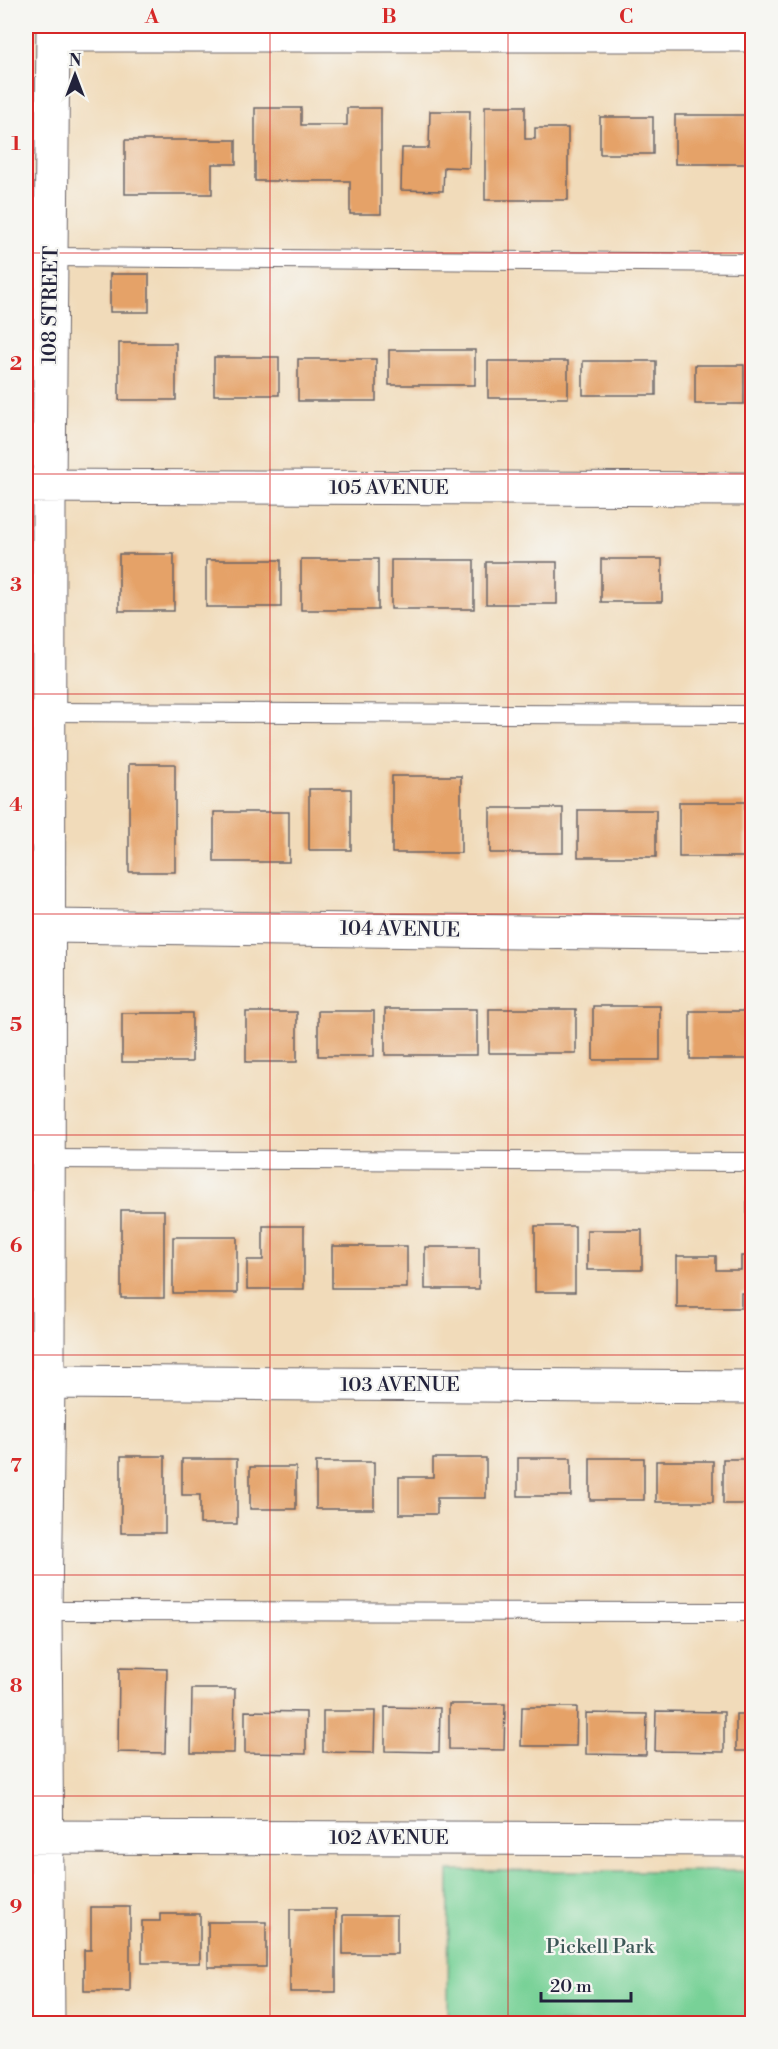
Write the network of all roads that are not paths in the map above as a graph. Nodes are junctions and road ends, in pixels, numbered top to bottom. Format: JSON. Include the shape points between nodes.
{"nodes":[{"id":1,"x":53,"y":30,"type":"edge"},
{"id":2,"x":467,"y":30,"type":"edge"},
{"id":3,"x":753,"y":35,"type":"edge"},
{"id":4,"x":51,"y":256,"type":"junction"},
{"id":5,"x":753,"y":263,"type":"edge"},
{"id":6,"x":37,"y":487,"type":"edge"},
{"id":7,"x":753,"y":489,"type":"edge"},
{"id":8,"x":49,"y":712,"type":"junction"},
{"id":9,"x":753,"y":715,"type":"edge"},
{"id":10,"x":48,"y":926,"type":"junction"},
{"id":11,"x":753,"y":935,"type":"edge"},
{"id":12,"x":49,"y":1159,"type":"junction"},
{"id":13,"x":753,"y":1162,"type":"edge"},
{"id":14,"x":48,"y":1382,"type":"junction"},
{"id":15,"x":753,"y":1387,"type":"edge"},
{"id":16,"x":45,"y":1611,"type":"junction"},
{"id":17,"x":753,"y":1612,"type":"edge"},
{"id":18,"x":37,"y":1837,"type":"edge"},
{"id":19,"x":753,"y":1839,"type":"edge"},
{"id":20,"x":48,"y":2024,"type":"edge"}],
"edges":[{"from":1,"to":2,"type":"street"},
{"from":1,"to":4,"type":"street","name":"108 STREET"},
{"from":2,"to":3,"type":"street"},
{"from":4,"to":5,"type":"lane"},
{"from":4,"to":6,"type":"street","name":"108 STREET"},
{"from":6,"to":7,"type":"street","name":"105 AVENUE"},
{"from":6,"to":8,"type":"street","name":"108 STREET"},
{"from":8,"to":9,"type":"lane"},
{"from":8,"to":10,"type":"street","name":"108 STREET"},
{"from":10,"to":11,"type":"street","name":"104 AVENUE"},
{"from":10,"to":12,"type":"street","name":"108 STREET"},
{"from":12,"to":13,"type":"lane"},
{"from":12,"to":14,"type":"street","name":"108 STREET"},
{"from":14,"to":15,"type":"street","name":"103 AVENUE"},
{"from":14,"to":16,"type":"street","name":"108 STREET"},
{"from":16,"to":17,"type":"lane"},
{"from":16,"to":18,"type":"street","name":"108 STREET"},
{"from":18,"to":19,"type":"street","name":"102 AVENUE"},
{"from":18,"to":20,"type":"street","name":"108 STREET"}]}
